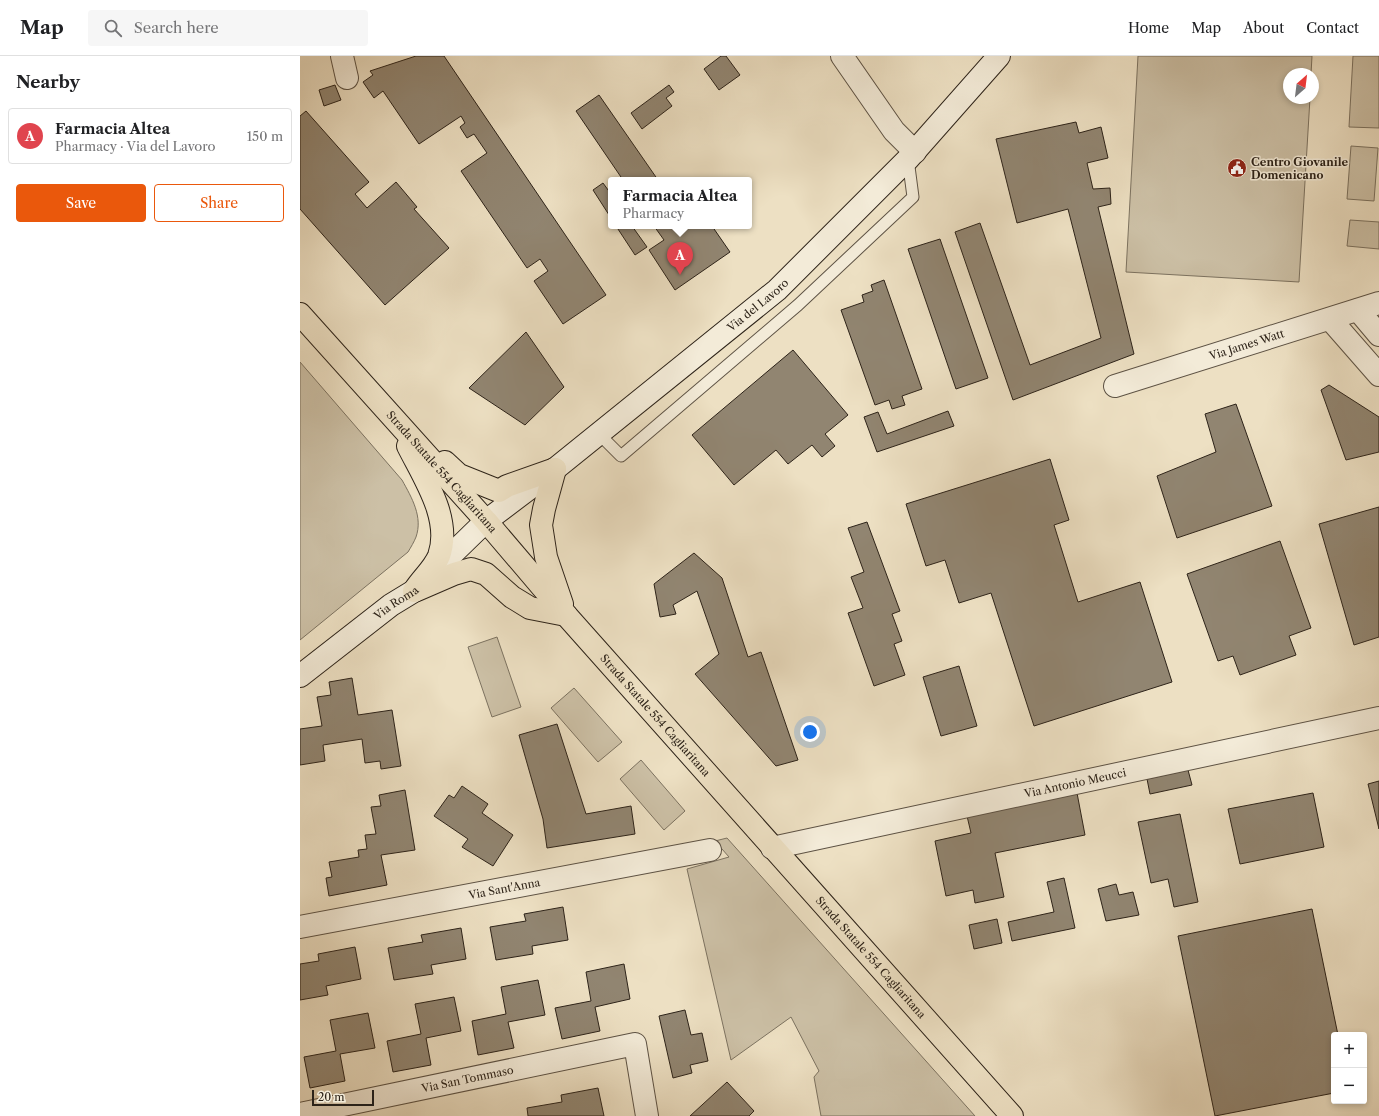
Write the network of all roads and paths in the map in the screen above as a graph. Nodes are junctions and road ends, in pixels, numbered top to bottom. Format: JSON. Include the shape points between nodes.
{"nodes":[{"id":1,"x":342,"y":56,"type":"edge"},
{"id":2,"x":842,"y":56,"type":"edge"},
{"id":3,"x":999,"y":56,"type":"edge"},
{"id":4,"x":347,"y":78,"type":"dead end"},
{"id":5,"x":911,"y":155,"type":"junction"},
{"id":6,"x":1379,"y":303,"type":"edge"},
{"id":7,"x":1358,"y":310,"type":"junction"},
{"id":8,"x":300,"y":314,"type":"edge"},
{"id":9,"x":1330,"y":319,"type":"junction"},
{"id":10,"x":1379,"y":335,"type":"edge"},
{"id":11,"x":1379,"y":375,"type":"edge"},
{"id":12,"x":1115,"y":386,"type":"dead end"},
{"id":13,"x":396,"y":422,"type":"junction"},
{"id":14,"x":598,"y":433,"type":"junction"},
{"id":15,"x":555,"y":469,"type":"junction"},
{"id":16,"x":486,"y":521,"type":"junction"},
{"id":17,"x":414,"y":591,"type":"junction"},
{"id":18,"x":566,"y":615,"type":"junction"},
{"id":19,"x":300,"y":676,"type":"edge"},
{"id":20,"x":1379,"y":718,"type":"edge"},
{"id":21,"x":772,"y":848,"type":"junction"},
{"id":22,"x":710,"y":850,"type":"dead end"},
{"id":23,"x":300,"y":927,"type":"edge"},
{"id":24,"x":300,"y":1114,"type":"edge"},
{"id":25,"x":647,"y":1116,"type":"edge"},
{"id":26,"x":1012,"y":1116,"type":"edge"}],
"edges":[{"from":1,"to":4,"type":"street"},
{"from":2,"to":5,"type":"street"},
{"from":3,"to":5,"type":"street","name":"Via del Lavoro"},
{"from":5,"to":14,"type":"street","name":"Via del Lavoro","via":[[777,290]]},
{"from":5,"to":14,"type":"lane","via":[[914,197],[798,305],[621,456]]},
{"from":6,"to":7,"type":"street","name":"Via James Watt"},
{"from":7,"to":9,"type":"street","name":"Via James Watt"},
{"from":7,"to":10,"type":"street"},
{"from":8,"to":13,"type":"main road","name":"Strada Statale 554 Cagliaritana"},
{"from":9,"to":11,"type":"street"},
{"from":9,"to":12,"type":"street","name":"Via James Watt"},
{"from":13,"to":15,"type":"main road","via":[[459,475],[499,490]]},
{"from":13,"to":16,"type":"main road","name":"Strada Statale 554 Cagliaritana"},
{"from":13,"to":17,"type":"main road","via":[[433,497],[442,526],[439,555],[431,571],[419,582]]},
{"from":14,"to":15,"type":"street","name":"Via del Lavoro"},
{"from":15,"to":16,"type":"street","name":"Via del Lavoro"},
{"from":15,"to":18,"type":"main road","via":[[541,525],[546,557]]},
{"from":16,"to":17,"type":"street","name":"Via Roma"},
{"from":16,"to":18,"type":"main road","name":"Strada Statale 554 Cagliaritana"},
{"from":17,"to":18,"type":"main road","via":[[454,574],[471,570],[486,574],[512,597],[530,608]]},
{"from":17,"to":19,"type":"street","name":"Via Roma","via":[[391,605]]},
{"from":18,"to":21,"type":"main road","name":"Strada Statale 554 Cagliaritana"},
{"from":20,"to":21,"type":"street","name":"Via Antonio Meucci"},
{"from":21,"to":26,"type":"main road","name":"Strada Statale 554 Cagliaritana"},
{"from":22,"to":23,"type":"street","name":"Via Sant'Anna"},
{"from":24,"to":25,"type":"street","name":"Via San Tommaso","via":[[635,1044]]}]}
